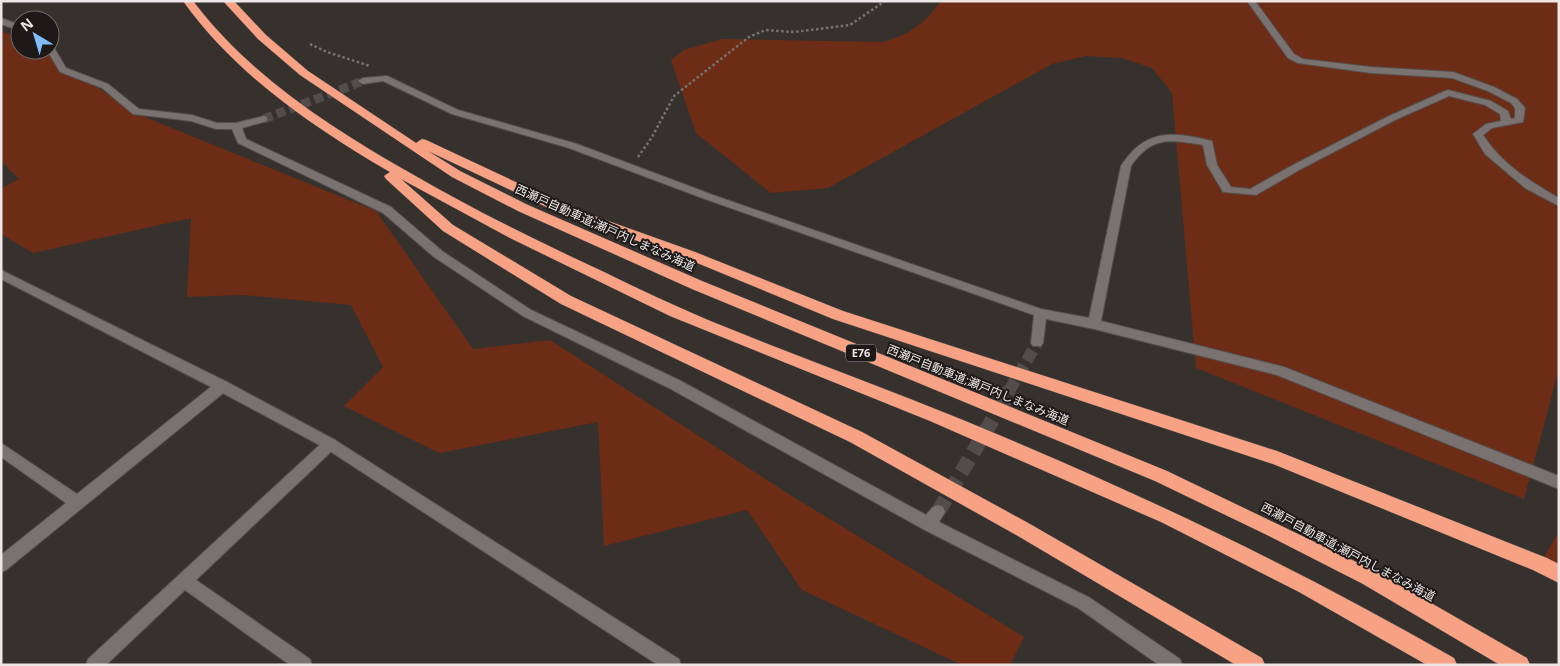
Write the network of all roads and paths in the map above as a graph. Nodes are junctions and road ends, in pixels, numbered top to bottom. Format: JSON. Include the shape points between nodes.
{"nodes":[{"id":1,"x":188,"y":1,"type":"edge"},
{"id":2,"x":228,"y":1,"type":"edge"},
{"id":3,"x":885,"y":1,"type":"edge"},
{"id":4,"x":1251,"y":1,"type":"edge"},
{"id":5,"x":310,"y":44,"type":"dead end"},
{"id":6,"x":57,"y":60,"type":"edge"},
{"id":7,"x":384,"y":78,"type":"junction"},
{"id":8,"x":363,"y":80,"type":"tunnel mouth"},
{"id":9,"x":366,"y":116,"type":"junction"},
{"id":10,"x":264,"y":119,"type":"tunnel mouth"},
{"id":11,"x":1506,"y":122,"type":"junction"},
{"id":12,"x":236,"y":126,"type":"junction"},
{"id":13,"x":366,"y":154,"type":"junction"},
{"id":14,"x":630,"y":167,"type":"junction"},
{"id":15,"x":1559,"y":203,"type":"edge"},
{"id":16,"x":1,"y":274,"type":"edge"},
{"id":17,"x":1040,"y":313,"type":"junction"},
{"id":18,"x":1094,"y":324,"type":"junction"},
{"id":19,"x":1037,"y":342,"type":"tunnel mouth"},
{"id":20,"x":222,"y":386,"type":"junction"},
{"id":21,"x":330,"y":444,"type":"junction"},
{"id":22,"x":1,"y":449,"type":"edge"},
{"id":23,"x":1559,"y":483,"type":"edge"},
{"id":24,"x":78,"y":503,"type":"junction"},
{"id":25,"x":938,"y":512,"type":"tunnel mouth"},
{"id":26,"x":928,"y":524,"type":"junction"},
{"id":27,"x":1,"y":565,"type":"edge"},
{"id":28,"x":1559,"y":574,"type":"edge"},
{"id":29,"x":184,"y":580,"type":"junction"},
{"id":30,"x":94,"y":665,"type":"edge"},
{"id":31,"x":304,"y":665,"type":"edge"},
{"id":32,"x":673,"y":665,"type":"edge"},
{"id":33,"x":1174,"y":665,"type":"edge"},
{"id":34,"x":1255,"y":665,"type":"edge"},
{"id":35,"x":1447,"y":665,"type":"edge"},
{"id":36,"x":1520,"y":665,"type":"edge"}],
"edges":[{"from":1,"to":13,"type":"highway","number":"E76","via":[[230,50],[263,79]]},
{"from":2,"to":9,"type":"highway","name":"西瀬戸自動車道;瀬戸内しまなみ海道","number":"E76","via":[[262,37],[304,73]]},
{"from":3,"to":14,"type":"path","via":[[850,24],[794,32],[765,30],[749,37],[674,96],[652,137]]},
{"from":4,"to":11,"type":"street","via":[[1291,56],[1301,61],[1371,70],[1453,75],[1514,101],[1520,108],[1520,120]]},
{"from":5,"to":7,"type":"path","via":[[377,68]]},
{"from":6,"to":12,"type":"street","via":[[63,70],[105,86],[136,112],[192,118],[216,126]]},
{"from":7,"to":8,"type":"street"},
{"from":7,"to":14,"type":"street","via":[[455,112],[573,146]]},
{"from":9,"to":28,"type":"highway","via":[[564,210],[690,255],[838,315],[1277,458]]},
{"from":9,"to":36,"type":"highway","name":"西瀬戸自動車道;瀬戸内しまなみ海道","number":"E76","via":[[456,174],[523,208],[697,286],[1161,476],[1264,525],[1370,578]]},
{"from":10,"to":12,"type":"street"},
{"from":11,"to":15,"type":"street","via":[[1489,126],[1478,134],[1489,152],[1529,186]]},
{"from":11,"to":18,"type":"street","via":[[1505,113],[1488,103],[1448,94],[1392,118],[1252,193],[1227,190],[1212,165],[1208,143],[1155,138],[1132,154],[1126,166]]},
{"from":12,"to":26,"type":"street","via":[[242,141],[387,210],[438,254],[527,313],[674,384]]},
{"from":13,"to":34,"type":"highway","via":[[448,228],[566,300],[856,436]]},
{"from":13,"to":35,"type":"highway","number":"E76","via":[[498,228],[676,312],[890,397],[1149,508],[1344,605]]},
{"from":14,"to":17,"type":"street"},
{"from":16,"to":20,"type":"street"},
{"from":17,"to":18,"type":"street"},
{"from":17,"to":19,"type":"street"},
{"from":18,"to":23,"type":"street","via":[[1279,371]]},
{"from":20,"to":21,"type":"street"},
{"from":20,"to":24,"type":"street"},
{"from":21,"to":29,"type":"street"},
{"from":21,"to":32,"type":"street"},
{"from":22,"to":24,"type":"street"},
{"from":24,"to":27,"type":"street"},
{"from":25,"to":26,"type":"street"},
{"from":26,"to":33,"type":"street","via":[[1084,603]]},
{"from":29,"to":30,"type":"street"},
{"from":29,"to":31,"type":"street"}]}
